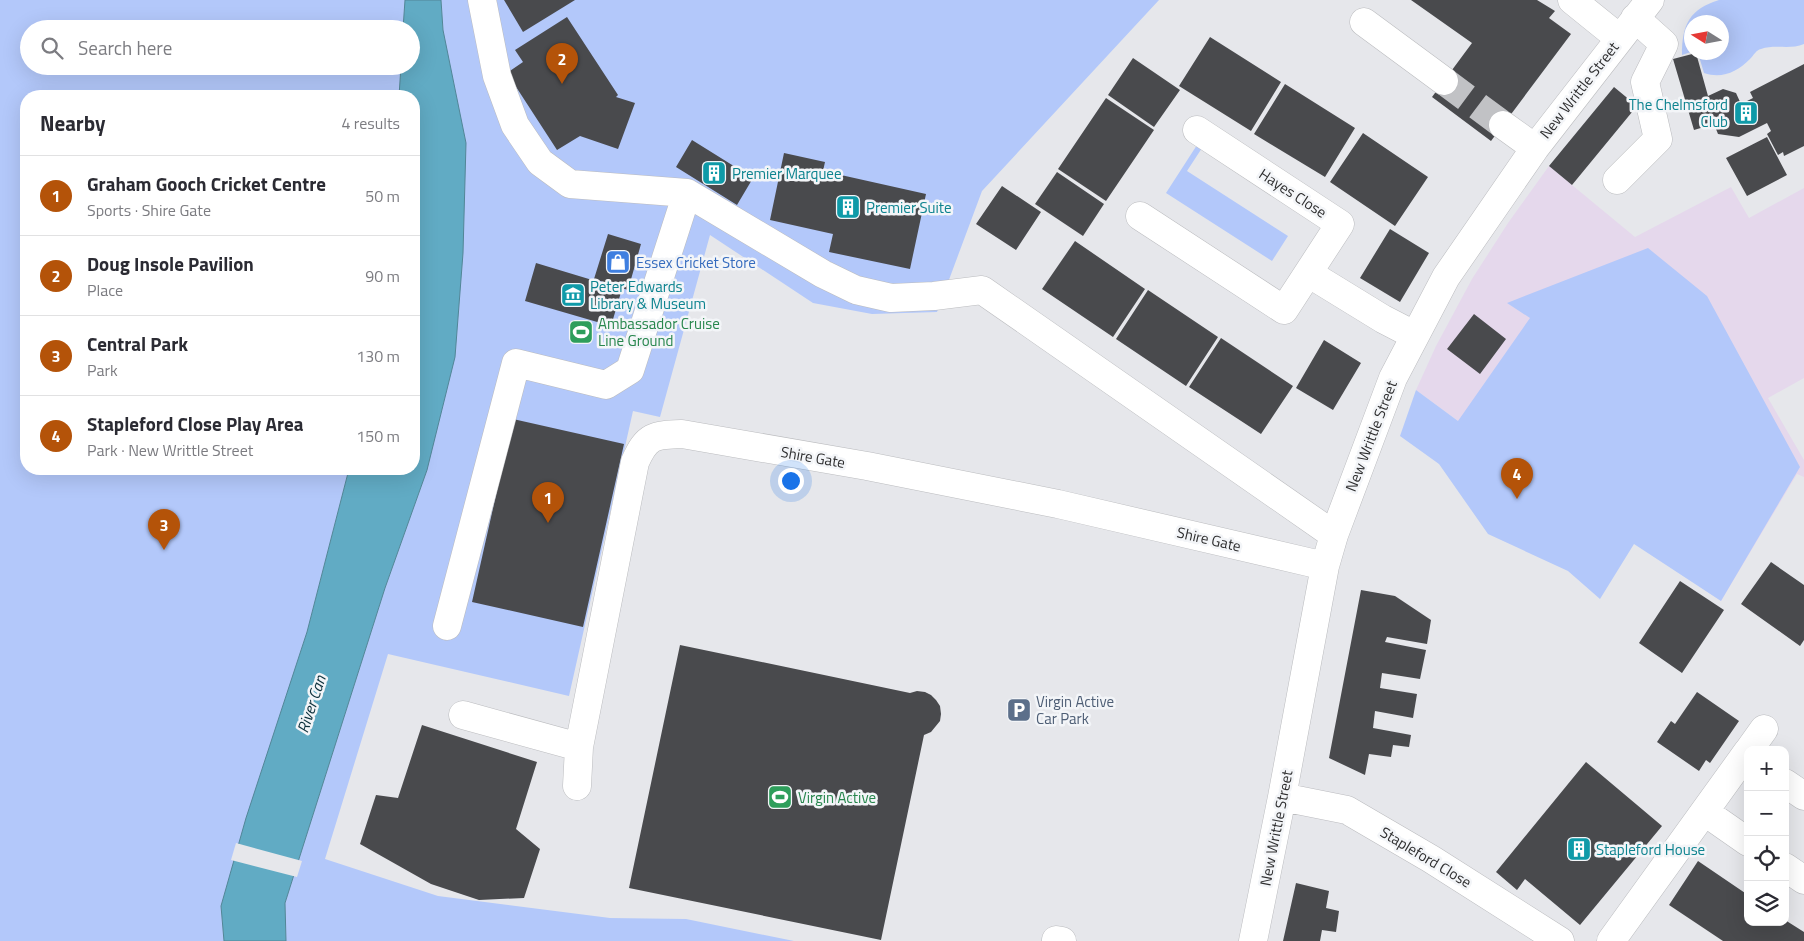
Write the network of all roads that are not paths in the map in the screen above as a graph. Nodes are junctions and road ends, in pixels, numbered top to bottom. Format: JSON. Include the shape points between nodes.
{"nodes":[{"id":1,"x":482,"y":0,"type":"edge"},
{"id":2,"x":1572,"y":0,"type":"edge"},
{"id":3,"x":1635,"y":19,"type":"edge"},
{"id":4,"x":1364,"y":22,"type":"dead end"},
{"id":5,"x":1444,"y":81,"type":"tunnel mouth"},
{"id":6,"x":1504,"y":125,"type":"tunnel mouth"},
{"id":7,"x":1196,"y":130,"type":"dead end"},
{"id":8,"x":1535,"y":148,"type":"junction"},
{"id":9,"x":1617,"y":180,"type":"dead end"},
{"id":10,"x":687,"y":193,"type":"junction"},
{"id":11,"x":1140,"y":216,"type":"dead end"},
{"id":12,"x":1308,"y":273,"type":"junction"},
{"id":13,"x":1414,"y":335,"type":"junction"},
{"id":14,"x":1334,"y":535,"type":"junction"},
{"id":15,"x":1325,"y":566,"type":"junction"},
{"id":16,"x":447,"y":626,"type":"dead end"},
{"id":17,"x":463,"y":715,"type":"dead end"},
{"id":18,"x":579,"y":746,"type":"junction"},
{"id":19,"x":1744,"y":758,"type":"edge"},
{"id":20,"x":577,"y":786,"type":"dead end"},
{"id":21,"x":1789,"y":786,"type":"edge"},
{"id":22,"x":1804,"y":796,"type":"edge"},
{"id":23,"x":1282,"y":797,"type":"junction"},
{"id":24,"x":1705,"y":812,"type":"junction"},
{"id":25,"x":1744,"y":839,"type":"edge"},
{"id":26,"x":1789,"y":870,"type":"edge"},
{"id":27,"x":1804,"y":880,"type":"edge"},
{"id":28,"x":1253,"y":941,"type":"edge"},
{"id":29,"x":1560,"y":941,"type":"edge"},
{"id":30,"x":1611,"y":941,"type":"edge"}],
"edges":[{"from":1,"to":10,"type":"street","via":[[497,76],[515,125],[540,162],[570,184]]},
{"from":2,"to":3,"type":"street"},
{"from":3,"to":8,"type":"street","name":"New Writtle Street"},
{"from":3,"to":9,"type":"street","via":[[1664,44],[1645,82],[1658,139]]},
{"from":4,"to":5,"type":"street"},
{"from":6,"to":8,"type":"street"},
{"from":7,"to":12,"type":"street","name":"Hayes Close","via":[[1340,224]]},
{"from":8,"to":13,"type":"street","name":"New Writtle Street","via":[[1446,277]]},
{"from":10,"to":14,"type":"street","via":[[823,274],[856,290],[891,298],[982,290]]},
{"from":10,"to":16,"type":"street","via":[[630,370],[606,385],[516,364]]},
{"from":11,"to":12,"type":"street","name":"Hayes Close","via":[[1284,310]]},
{"from":12,"to":13,"type":"street"},
{"from":13,"to":14,"type":"street","name":"New Writtle Street","via":[[1393,378]]},
{"from":14,"to":15,"type":"street","name":"New Writtle Street"},
{"from":15,"to":18,"type":"street","name":"Shire Gate","via":[[1058,504],[868,466],[682,434],[659,435],[643,445],[635,462]]},
{"from":15,"to":23,"type":"street","name":"New Writtle Street"},
{"from":17,"to":18,"type":"street"},
{"from":18,"to":20,"type":"street","name":"Shire Gate"},
{"from":19,"to":24,"type":"street"},
{"from":21,"to":22,"type":"street"},
{"from":23,"to":28,"type":"street","name":"New Writtle Street"},
{"from":23,"to":29,"type":"street","name":"Stapleford Close","via":[[1347,810]]},
{"from":24,"to":25,"type":"street"},
{"from":24,"to":30,"type":"street"},
{"from":26,"to":27,"type":"street"}]}
